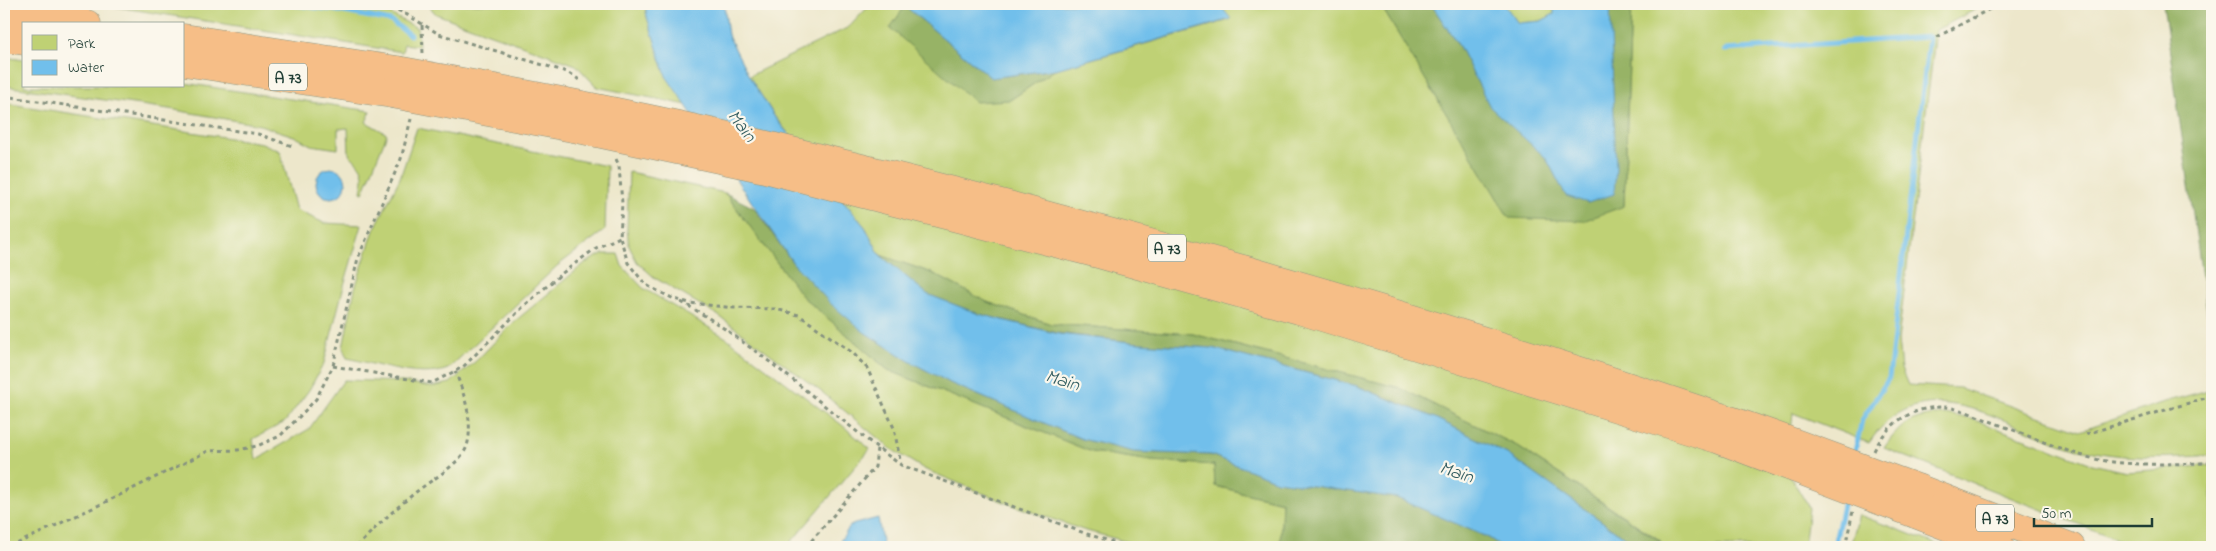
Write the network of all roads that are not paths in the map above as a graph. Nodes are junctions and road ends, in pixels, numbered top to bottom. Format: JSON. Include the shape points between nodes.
{"nodes":[{"id":1,"x":4,"y":11,"type":"edge"},
{"id":2,"x":74,"y":22,"type":"edge"},
{"id":3,"x":4,"y":38,"type":"edge"},
{"id":4,"x":185,"y":38,"type":"edge"},
{"id":5,"x":22,"y":41,"type":"edge"},
{"id":6,"x":185,"y":62,"type":"edge"},
{"id":7,"x":394,"y":82,"type":"junction"},
{"id":8,"x":1917,"y":502,"type":"junction"},
{"id":9,"x":2000,"y":547,"type":"edge"},
{"id":10,"x":2071,"y":547,"type":"edge"}],
"edges":[{"from":1,"to":2,"type":"highway"},
{"from":3,"to":5,"type":"highway"},
{"from":4,"to":7,"type":"highway","number":"A 73"},
{"from":6,"to":7,"type":"highway","number":"A 73"},
{"from":7,"to":8,"type":"highway","number":"A 73","bridge":true,"via":[[578,129],[761,168],[1146,268],[1336,321]]},
{"from":8,"to":9,"type":"highway","number":"A 73"},
{"from":8,"to":10,"type":"highway","number":"A 73"}]}
